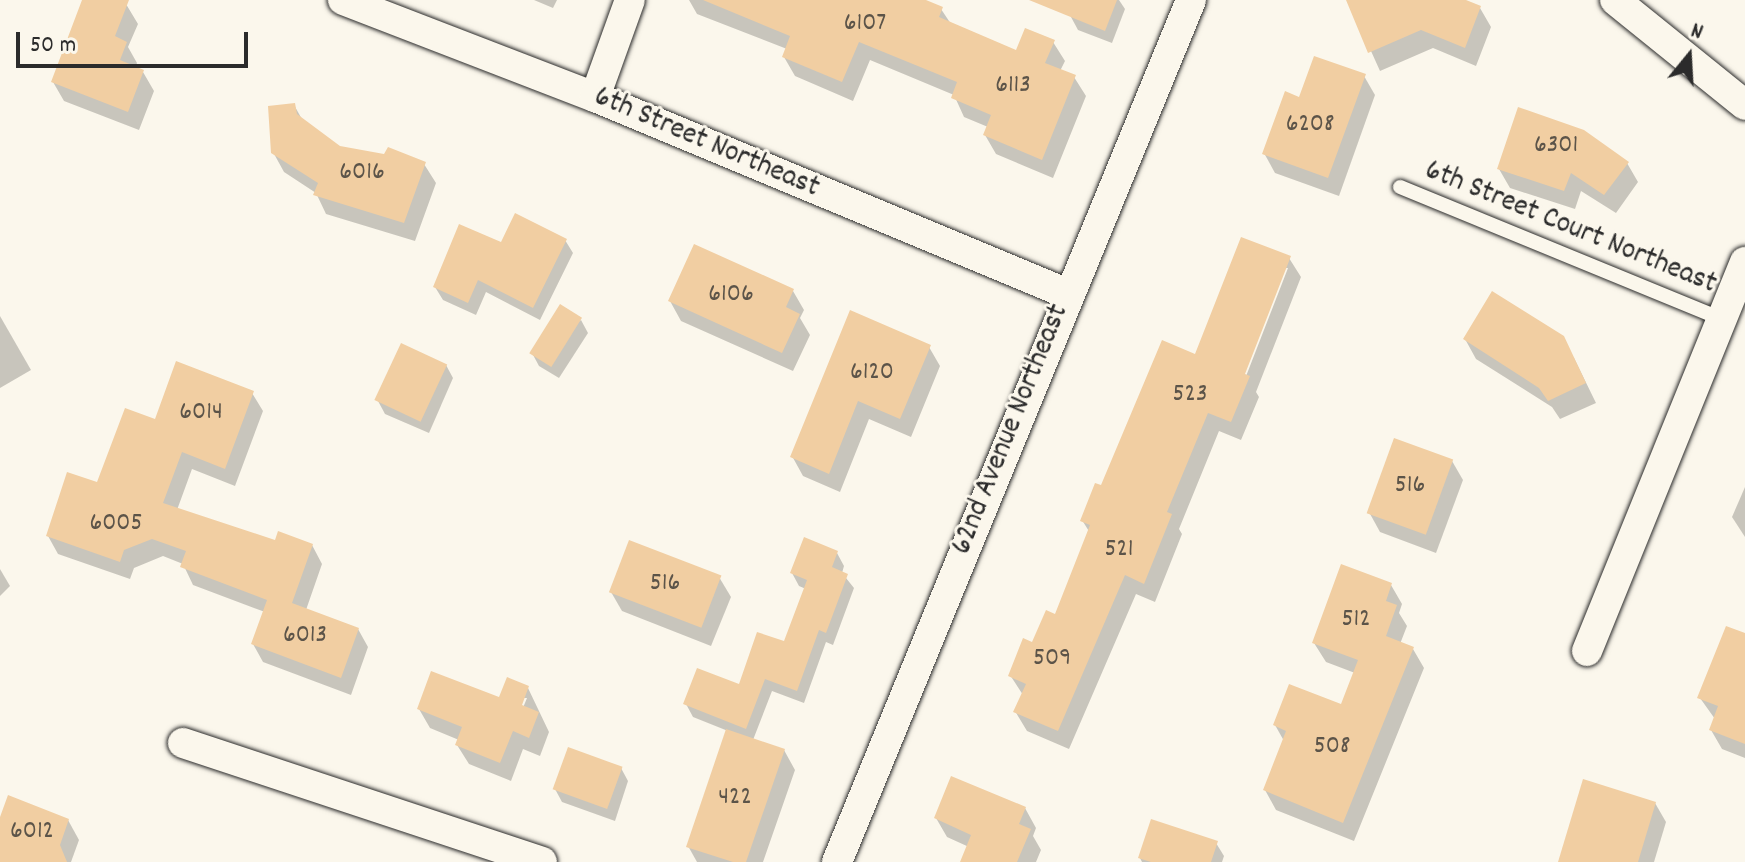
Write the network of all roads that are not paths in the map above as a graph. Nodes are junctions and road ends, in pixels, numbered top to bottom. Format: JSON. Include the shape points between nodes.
{"nodes":[{"id":1,"x":343,"y":0,"type":"edge"},
{"id":2,"x":630,"y":0,"type":"edge"},
{"id":3,"x":1191,"y":0,"type":"edge"},
{"id":4,"x":1615,"y":0,"type":"edge"},
{"id":5,"x":595,"y":97,"type":"junction"},
{"id":6,"x":1745,"y":105,"type":"edge"},
{"id":7,"x":1400,"y":187,"type":"dead end"},
{"id":8,"x":1745,"y":262,"type":"edge"},
{"id":9,"x":1068,"y":294,"type":"junction"},
{"id":10,"x":1720,"y":318,"type":"junction"},
{"id":11,"x":1587,"y":651,"type":"dead end"},
{"id":12,"x":183,"y":743,"type":"dead end"},
{"id":13,"x":542,"y":862,"type":"edge"},
{"id":14,"x":837,"y":862,"type":"edge"}],
"edges":[{"from":1,"to":5,"type":"street","name":"6th Street Northeast"},
{"from":2,"to":5,"type":"street"},
{"from":3,"to":9,"type":"street","name":"62nd Avenue Northeast"},
{"from":4,"to":6,"type":"street"},
{"from":5,"to":9,"type":"street","name":"6th Street Northeast"},
{"from":7,"to":10,"type":"lane","name":"6th Street Court Northeast"},
{"from":8,"to":10,"type":"street"},
{"from":9,"to":14,"type":"street","name":"62nd Avenue Northeast"},
{"from":10,"to":11,"type":"street"},
{"from":12,"to":13,"type":"street"}]}
